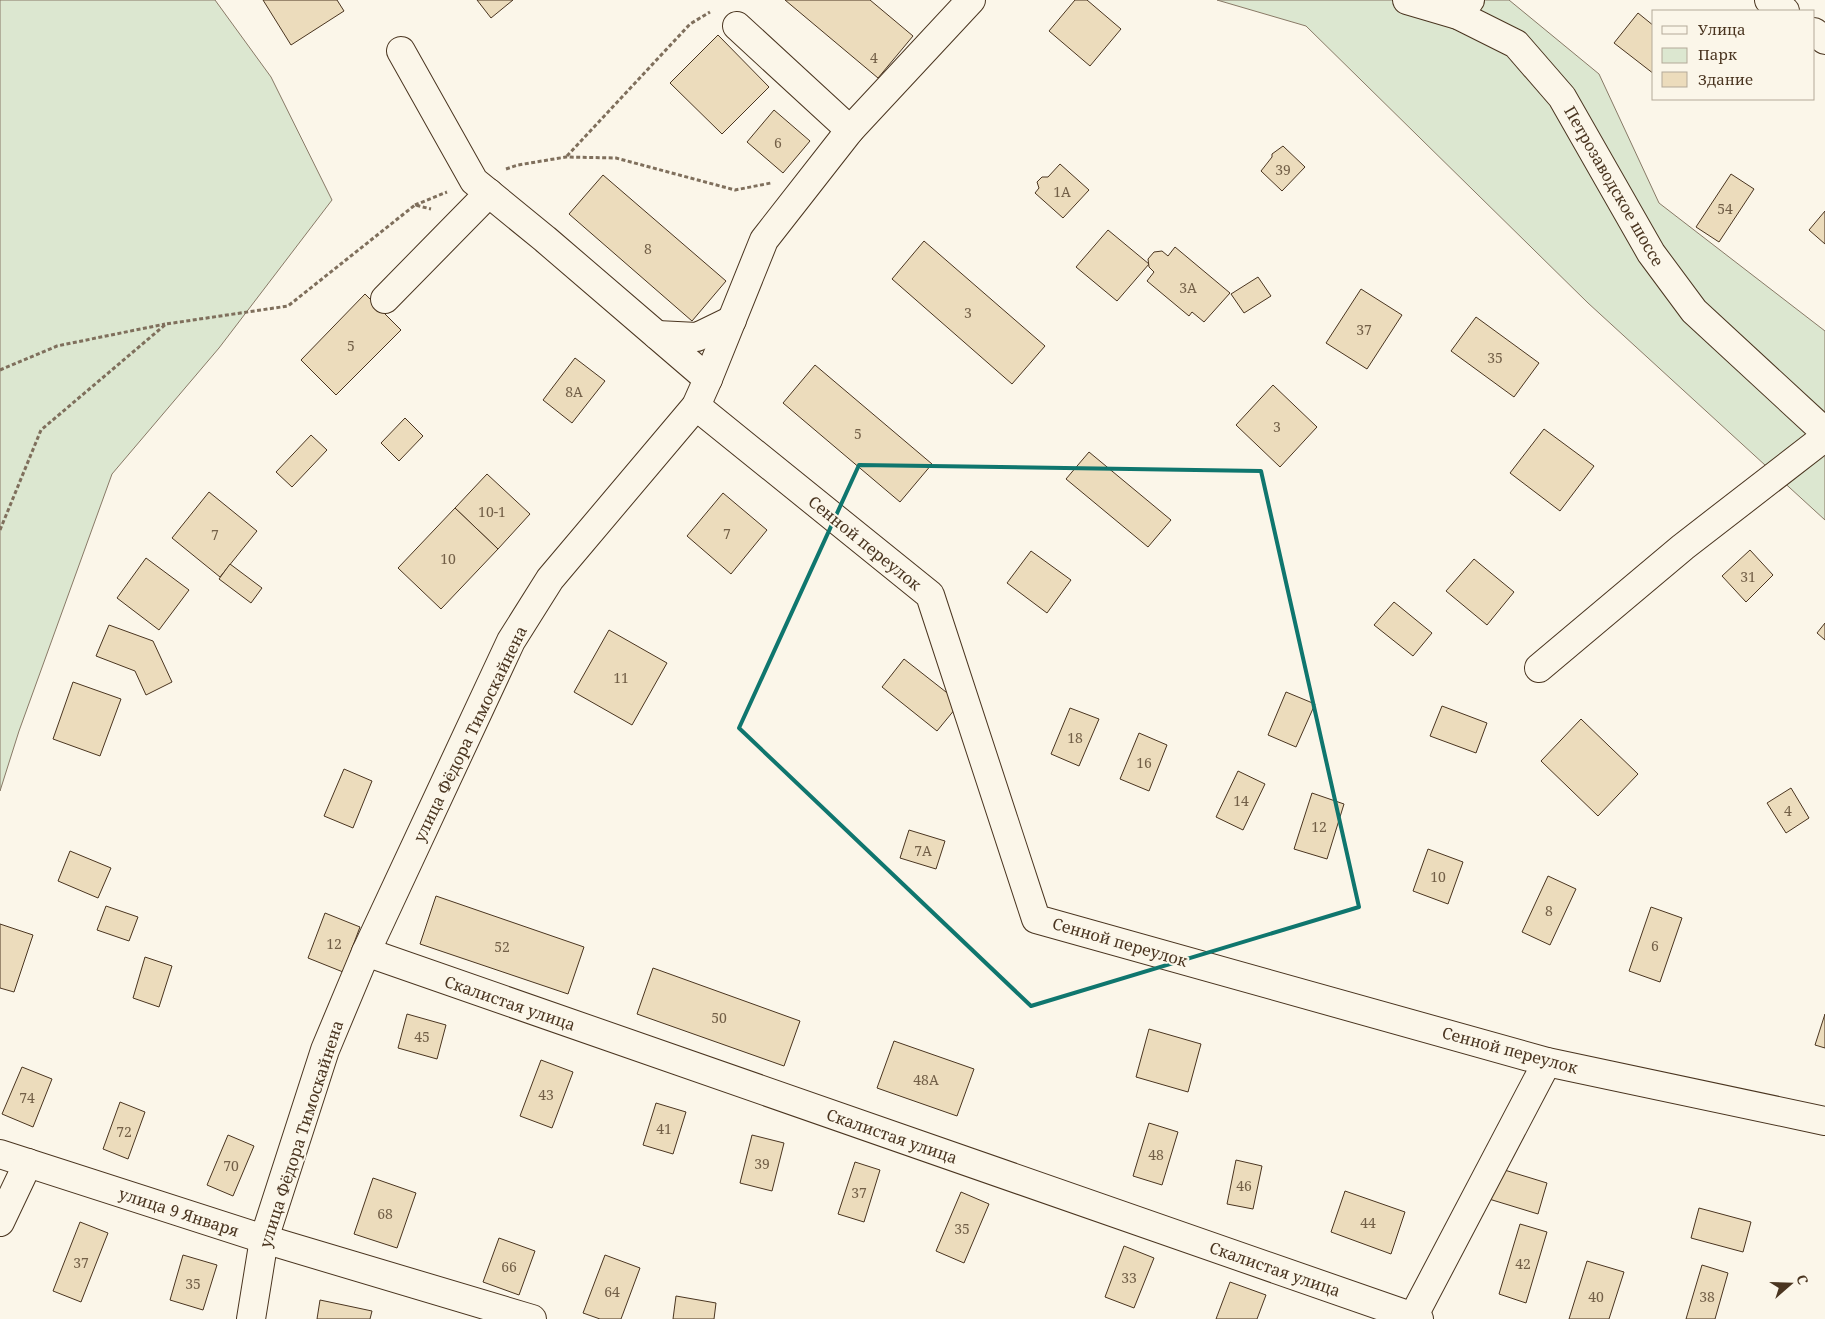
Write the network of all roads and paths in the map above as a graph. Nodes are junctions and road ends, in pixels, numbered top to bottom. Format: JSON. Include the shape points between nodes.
{"nodes":[{"id":1,"x":971,"y":0,"type":"edge"},
{"id":2,"x":1407,"y":0,"type":"edge"},
{"id":3,"x":1769,"y":0,"type":"edge"},
{"id":4,"x":1464,"y":8,"type":"edge"},
{"id":5,"x":714,"y":10,"type":"dead end"},
{"id":6,"x":1784,"y":10,"type":"edge"},
{"id":7,"x":737,"y":26,"type":"dead end"},
{"id":8,"x":401,"y":51,"type":"dead end"},
{"id":9,"x":850,"y":130,"type":"junction"},
{"id":10,"x":566,"y":156,"type":"junction"},
{"id":11,"x":814,"y":175,"type":"junction"},
{"id":12,"x":481,"y":187,"type":"junction"},
{"id":13,"x":415,"y":205,"type":"junction"},
{"id":14,"x":434,"y":210,"type":"dead end"},
{"id":15,"x":385,"y":299,"type":"dead end"},
{"id":16,"x":732,"y":320,"type":"junction"},
{"id":17,"x":166,"y":324,"type":"junction"},
{"id":18,"x":657,"y":335,"type":"junction"},
{"id":19,"x":0,"y":370,"type":"edge"},
{"id":20,"x":708,"y":379,"type":"junction"},
{"id":21,"x":696,"y":406,"type":"junction"},
{"id":22,"x":1825,"y":432,"type":"edge"},
{"id":23,"x":1825,"y":437,"type":"edge"},
{"id":24,"x":0,"y":530,"type":"edge"},
{"id":25,"x":1539,"y":668,"type":"dead end"},
{"id":26,"x":366,"y":952,"type":"junction"},
{"id":27,"x":1547,"y":1062,"type":"junction"},
{"id":28,"x":1825,"y":1121,"type":"edge"},
{"id":29,"x":0,"y":1154,"type":"edge"},
{"id":30,"x":28,"y":1162,"type":"junction"},
{"id":31,"x":0,"y":1222,"type":"edge"},
{"id":32,"x":264,"y":1239,"type":"junction"},
{"id":33,"x":1415,"y":1318,"type":"edge"},
{"id":34,"x":252,"y":1319,"type":"edge"},
{"id":35,"x":532,"y":1319,"type":"edge"}],
"edges":[{"from":1,"to":9,"type":"street","name":"улица Фёдора Тимоскайнена"},
{"from":2,"to":4,"type":"street","name":"Петрозаводское шоссе"},
{"from":3,"to":6,"type":"street"},
{"from":4,"to":22,"type":"street","name":"Петрозаводское шоссе","via":[[1516,44],[1562,97],[1651,253],[1694,311]]},
{"from":5,"to":10,"type":"path","via":[[690,24]]},
{"from":7,"to":9,"type":"street"},
{"from":8,"to":12,"type":"street"},
{"from":9,"to":11,"type":"street","name":"улица Фёдора Тимоскайнена"},
{"from":10,"to":11,"type":"path","via":[[616,158],[736,190]]},
{"from":10,"to":12,"type":"path","via":[[518,164]]},
{"from":11,"to":16,"type":"street","name":"улица Фёдора Тимоскайнена","via":[[764,240]]},
{"from":12,"to":13,"type":"path"},
{"from":12,"to":15,"type":"street"},
{"from":12,"to":18,"type":"street"},
{"from":13,"to":14,"type":"path"},
{"from":13,"to":17,"type":"path","via":[[288,306]]},
{"from":16,"to":18,"type":"street","via":[[697,337]]},
{"from":16,"to":20,"type":"street","name":"улица Фёдора Тимоскайнена"},
{"from":17,"to":19,"type":"path","via":[[57,346]]},
{"from":17,"to":24,"type":"path","via":[[41,430]]},
{"from":18,"to":20,"type":"street"},
{"from":20,"to":21,"type":"street","name":"улица Фёдора Тимоскайнена"},
{"from":21,"to":26,"type":"street","name":"улица Фёдора Тимоскайнена","via":[[550,579],[511,641]]},
{"from":21,"to":27,"type":"street","name":"Сенной переулок","via":[[930,595],[1036,919]]},
{"from":23,"to":25,"type":"street","via":[[1683,547]]},
{"from":26,"to":32,"type":"street","name":"улица Фёдора Тимоскайнена","via":[[325,1050]]},
{"from":26,"to":33,"type":"street","name":"Скалистая улица"},
{"from":27,"to":28,"type":"street","name":"Сенной переулок"},
{"from":27,"to":33,"type":"street"},
{"from":29,"to":30,"type":"street","name":"улица 9 Января"},
{"from":30,"to":31,"type":"street"},
{"from":30,"to":32,"type":"street","name":"улица 9 Января"},
{"from":32,"to":34,"type":"street","name":"улица Фёдора Тимоскайнена"},
{"from":32,"to":35,"type":"street","name":"улица 9 Января"}]}
